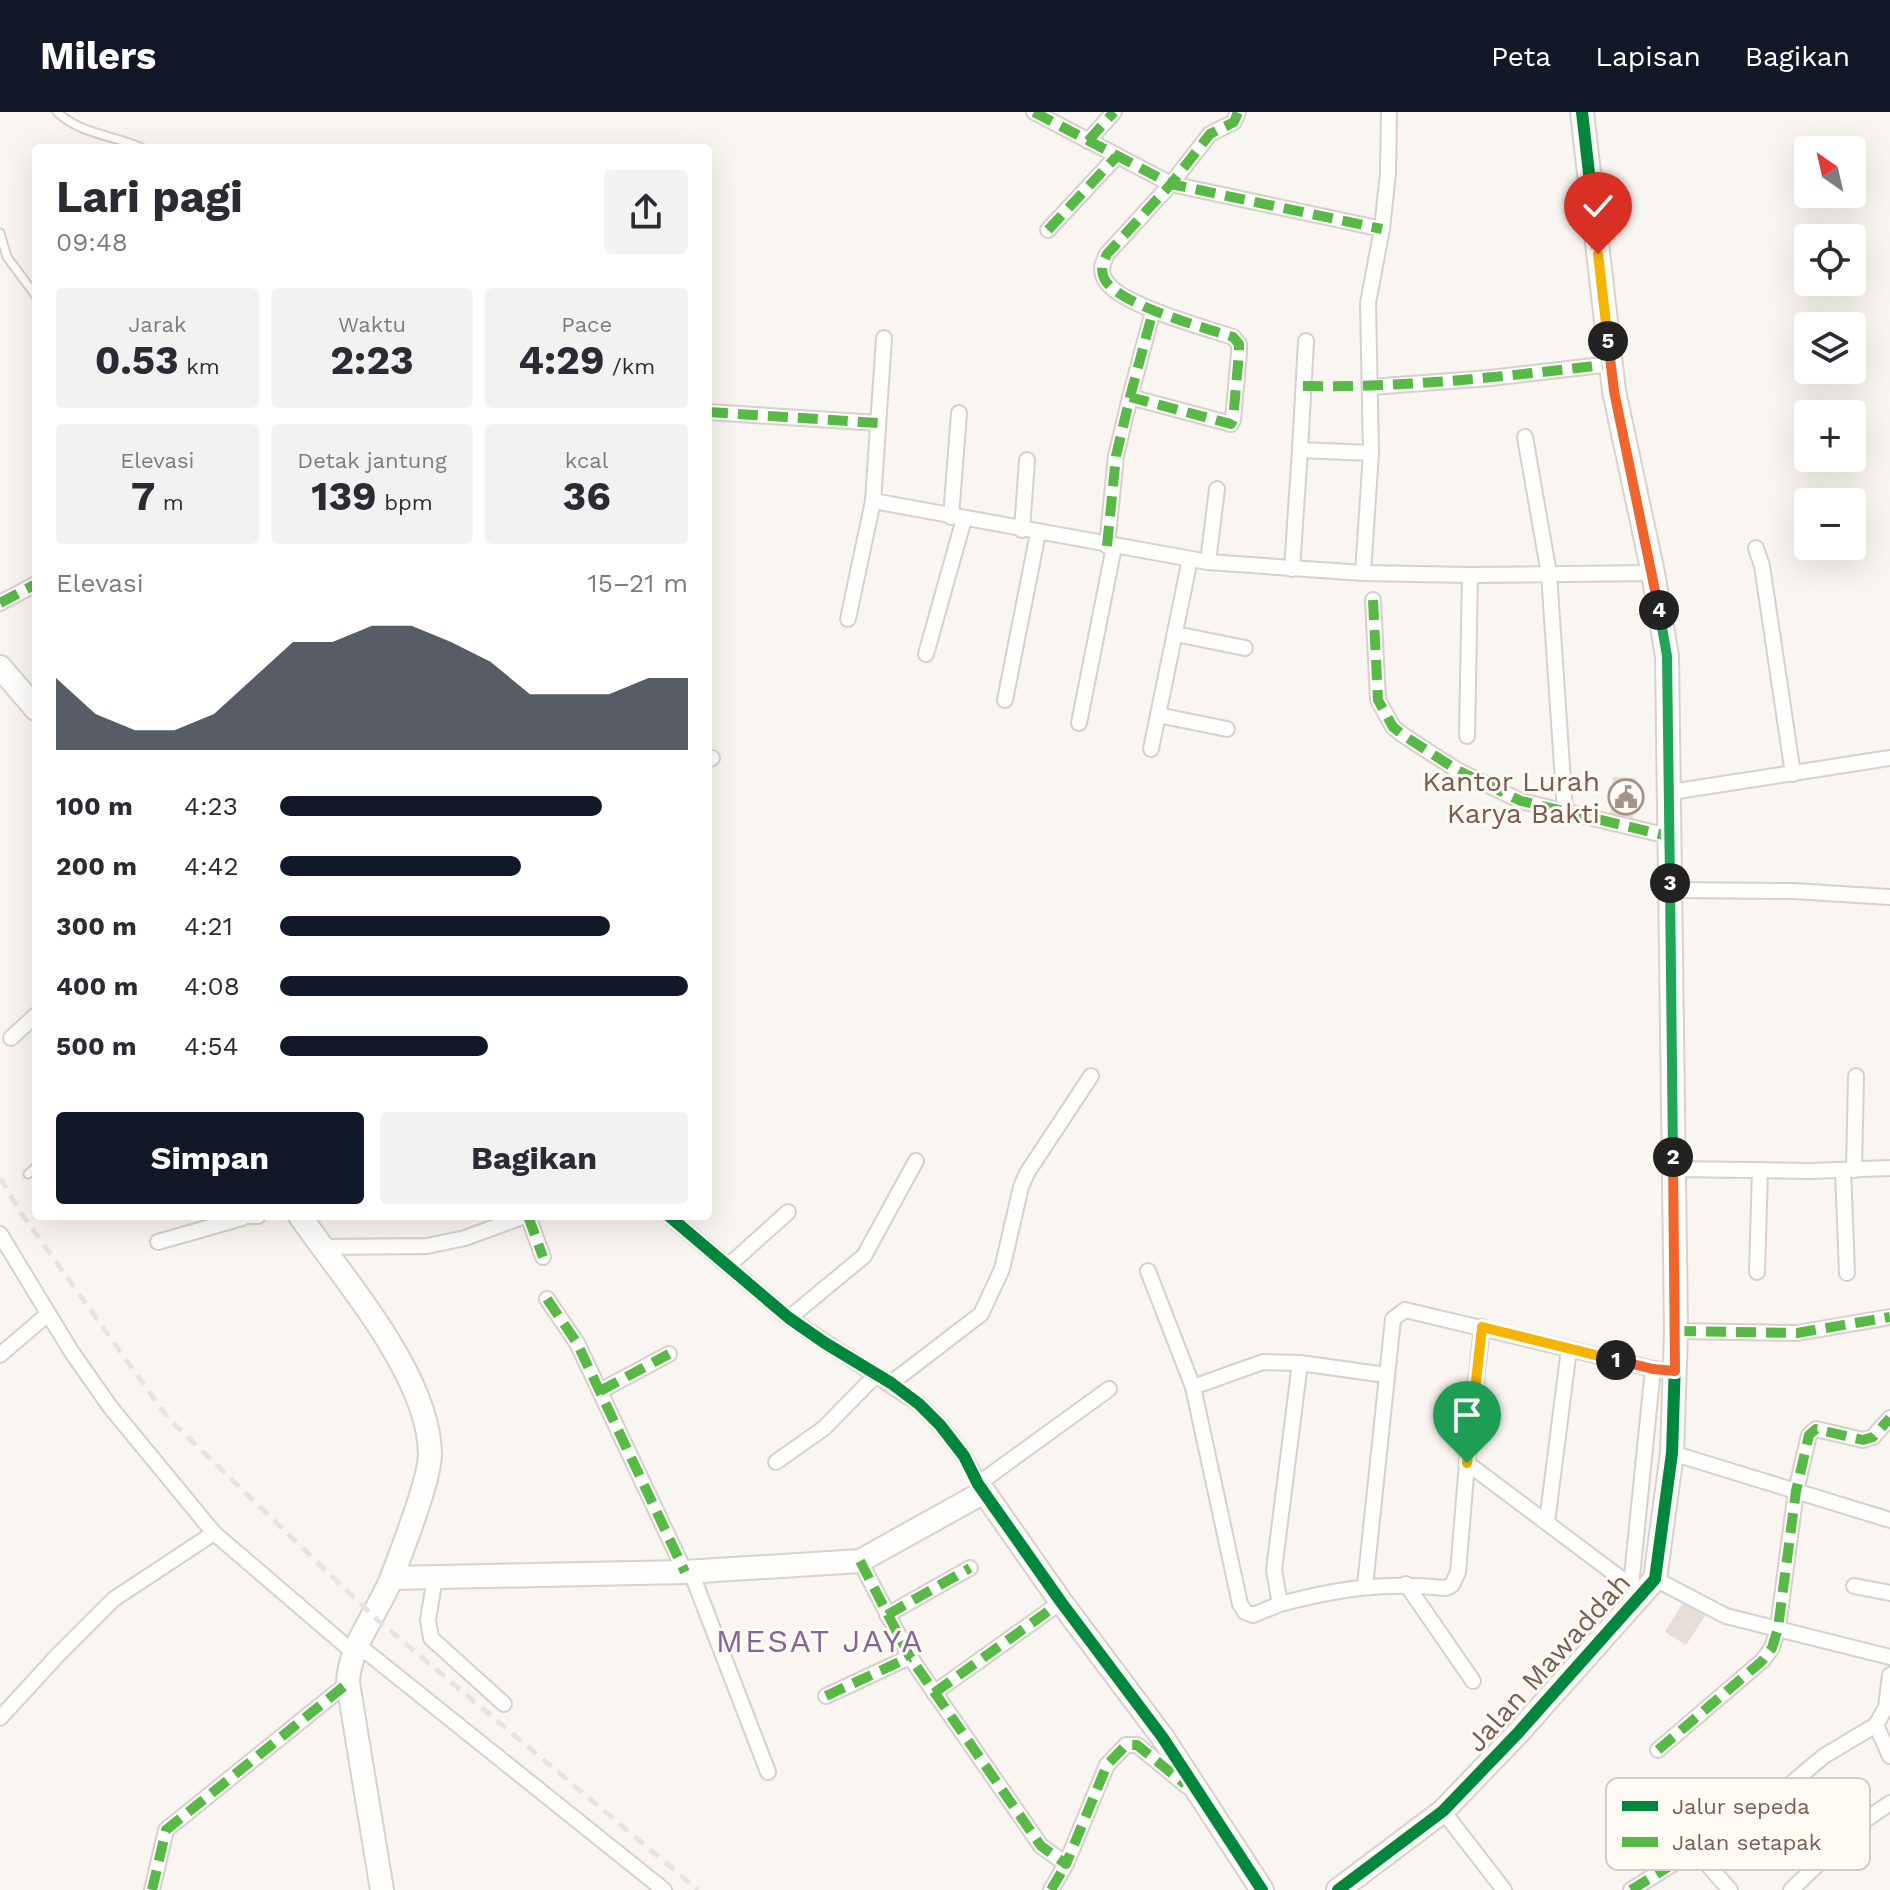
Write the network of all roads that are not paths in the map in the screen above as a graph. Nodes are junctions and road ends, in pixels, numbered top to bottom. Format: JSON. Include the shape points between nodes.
{"nodes":[{"id":1,"x":57,"y":112,"type":"edge"},
{"id":2,"x":1034,"y":112,"type":"edge"},
{"id":3,"x":1114,"y":112,"type":"edge"},
{"id":4,"x":1238,"y":112,"type":"edge"},
{"id":5,"x":1389,"y":112,"type":"edge"},
{"id":6,"x":1582,"y":112,"type":"edge"},
{"id":7,"x":1088,"y":141,"type":"junction"},
{"id":8,"x":132,"y":144,"type":"edge"},
{"id":9,"x":1116,"y":157,"type":"junction"},
{"id":10,"x":1171,"y":184,"type":"junction"},
{"id":11,"x":1382,"y":229,"type":"junction"},
{"id":12,"x":1048,"y":230,"type":"dead end"},
{"id":13,"x":0,"y":233,"type":"edge"},
{"id":14,"x":32,"y":291,"type":"edge"},
{"id":15,"x":1153,"y":311,"type":"junction"},
{"id":16,"x":884,"y":338,"type":"dead end"},
{"id":17,"x":1306,"y":341,"type":"dead end"},
{"id":18,"x":1611,"y":364,"type":"junction"},
{"id":19,"x":1371,"y":387,"type":"junction"},
{"id":20,"x":1130,"y":397,"type":"junction"},
{"id":21,"x":712,"y":412,"type":"edge"},
{"id":22,"x":959,"y":413,"type":"dead end"},
{"id":23,"x":878,"y":423,"type":"junction"},
{"id":24,"x":1525,"y":437,"type":"dead end"},
{"id":25,"x":1300,"y":450,"type":"junction"},
{"id":26,"x":1371,"y":453,"type":"junction"},
{"id":27,"x":1027,"y":460,"type":"dead end"},
{"id":28,"x":1217,"y":489,"type":"dead end"},
{"id":29,"x":873,"y":501,"type":"junction"},
{"id":30,"x":957,"y":518,"type":"junction"},
{"id":31,"x":1022,"y":530,"type":"junction"},
{"id":32,"x":1038,"y":533,"type":"junction"},
{"id":33,"x":1110,"y":546,"type":"junction"},
{"id":34,"x":1756,"y":548,"type":"dead end"},
{"id":35,"x":1190,"y":559,"type":"junction"},
{"id":36,"x":1208,"y":562,"type":"junction"},
{"id":37,"x":1292,"y":569,"type":"junction"},
{"id":38,"x":1363,"y":573,"type":"junction"},
{"id":39,"x":1653,"y":573,"type":"junction"},
{"id":40,"x":1549,"y":574,"type":"junction"},
{"id":41,"x":1470,"y":575,"type":"junction"},
{"id":42,"x":32,"y":586,"type":"edge"},
{"id":43,"x":1373,"y":600,"type":"dead end"},
{"id":44,"x":0,"y":603,"type":"edge"},
{"id":45,"x":848,"y":619,"type":"dead end"},
{"id":46,"x":1176,"y":634,"type":"junction"},
{"id":47,"x":1245,"y":648,"type":"dead end"},
{"id":48,"x":926,"y":654,"type":"dead end"},
{"id":49,"x":0,"y":667,"type":"edge"},
{"id":50,"x":1005,"y":700,"type":"dead end"},
{"id":51,"x":32,"y":704,"type":"edge"},
{"id":52,"x":1158,"y":715,"type":"junction"},
{"id":53,"x":1079,"y":723,"type":"dead end"},
{"id":54,"x":1227,"y":729,"type":"dead end"},
{"id":55,"x":1467,"y":736,"type":"dead end"},
{"id":56,"x":1151,"y":749,"type":"dead end"},
{"id":57,"x":1890,"y":758,"type":"edge"},
{"id":58,"x":1793,"y":774,"type":"junction"},
{"id":59,"x":1671,"y":792,"type":"junction"},
{"id":60,"x":1565,"y":811,"type":"junction"},
{"id":61,"x":1668,"y":836,"type":"junction"},
{"id":62,"x":1670,"y":890,"type":"junction"},
{"id":63,"x":1890,"y":897,"type":"edge"},
{"id":64,"x":32,"y":1019,"type":"edge"},
{"id":65,"x":11,"y":1038,"type":"dead end"},
{"id":66,"x":1091,"y":1076,"type":"dead end"},
{"id":67,"x":1856,"y":1076,"type":"dead end"},
{"id":68,"x":916,"y":1161,"type":"dead end"},
{"id":69,"x":1890,"y":1168,"type":"edge"},
{"id":70,"x":1674,"y":1169,"type":"junction"},
{"id":71,"x":32,"y":1170,"type":"edge"},
{"id":72,"x":1760,"y":1170,"type":"junction"},
{"id":73,"x":1849,"y":1170,"type":"junction"},
{"id":74,"x":28,"y":1174,"type":"dead end"},
{"id":75,"x":788,"y":1212,"type":"dead end"},
{"id":76,"x":228,"y":1220,"type":"edge"},
{"id":77,"x":303,"y":1220,"type":"edge"},
{"id":78,"x":516,"y":1220,"type":"edge"},
{"id":79,"x":529,"y":1220,"type":"edge"},
{"id":80,"x":674,"y":1220,"type":"edge"},
{"id":81,"x":0,"y":1234,"type":"edge"},
{"id":82,"x":158,"y":1242,"type":"dead end"},
{"id":83,"x":322,"y":1247,"type":"junction"},
{"id":84,"x":543,"y":1257,"type":"dead end"},
{"id":85,"x":728,"y":1266,"type":"junction"},
{"id":86,"x":1148,"y":1271,"type":"dead end"},
{"id":87,"x":1757,"y":1272,"type":"dead end"},
{"id":88,"x":1847,"y":1273,"type":"dead end"},
{"id":89,"x":547,"y":1299,"type":"dead end"},
{"id":90,"x":48,"y":1314,"type":"junction"},
{"id":91,"x":1890,"y":1317,"type":"edge"},
{"id":92,"x":789,"y":1318,"type":"junction"},
{"id":93,"x":1482,"y":1327,"type":"junction"},
{"id":94,"x":1676,"y":1331,"type":"junction"},
{"id":95,"x":1569,"y":1349,"type":"junction"},
{"id":96,"x":669,"y":1354,"type":"dead end"},
{"id":97,"x":0,"y":1355,"type":"edge"},
{"id":98,"x":1300,"y":1363,"type":"junction"},
{"id":99,"x":1664,"y":1370,"type":"junction"},
{"id":100,"x":876,"y":1375,"type":"junction"},
{"id":101,"x":1386,"y":1375,"type":"junction"},
{"id":102,"x":891,"y":1383,"type":"junction"},
{"id":103,"x":1193,"y":1387,"type":"junction"},
{"id":104,"x":1109,"y":1389,"type":"dead end"},
{"id":105,"x":600,"y":1391,"type":"junction"},
{"id":106,"x":1890,"y":1418,"type":"edge"},
{"id":107,"x":1672,"y":1453,"type":"junction"},
{"id":108,"x":776,"y":1462,"type":"dead end"},
{"id":109,"x":1467,"y":1463,"type":"junction"},
{"id":110,"x":981,"y":1488,"type":"junction"},
{"id":111,"x":1796,"y":1491,"type":"junction"},
{"id":112,"x":1890,"y":1520,"type":"edge"},
{"id":113,"x":1547,"y":1522,"type":"junction"},
{"id":114,"x":214,"y":1533,"type":"junction"},
{"id":115,"x":860,"y":1561,"type":"junction"},
{"id":116,"x":970,"y":1568,"type":"dead end"},
{"id":117,"x":688,"y":1572,"type":"junction"},
{"id":118,"x":435,"y":1577,"type":"junction"},
{"id":119,"x":392,"y":1578,"type":"junction"},
{"id":120,"x":1406,"y":1584,"type":"junction"},
{"id":121,"x":1365,"y":1586,"type":"junction"},
{"id":122,"x":1854,"y":1586,"type":"dead end"},
{"id":123,"x":1643,"y":1587,"type":"junction"},
{"id":124,"x":1890,"y":1593,"type":"edge"},
{"id":125,"x":1061,"y":1602,"type":"junction"},
{"id":126,"x":1280,"y":1604,"type":"junction"},
{"id":127,"x":887,"y":1615,"type":"junction"},
{"id":128,"x":1778,"y":1628,"type":"junction"},
{"id":129,"x":356,"y":1649,"type":"junction"},
{"id":130,"x":910,"y":1657,"type":"junction"},
{"id":131,"x":1890,"y":1657,"type":"edge"},
{"id":132,"x":1890,"y":1675,"type":"edge"},
{"id":133,"x":1473,"y":1681,"type":"dead end"},
{"id":134,"x":348,"y":1683,"type":"junction"},
{"id":135,"x":934,"y":1693,"type":"junction"},
{"id":136,"x":826,"y":1696,"type":"dead end"},
{"id":137,"x":504,"y":1704,"type":"dead end"},
{"id":138,"x":0,"y":1718,"type":"edge"},
{"id":139,"x":1876,"y":1725,"type":"junction"},
{"id":140,"x":1658,"y":1750,"type":"dead end"},
{"id":141,"x":1890,"y":1756,"type":"edge"},
{"id":142,"x":768,"y":1772,"type":"dead end"},
{"id":143,"x":1798,"y":1778,"type":"edge"},
{"id":144,"x":1206,"y":1802,"type":"junction"},
{"id":145,"x":1890,"y":1803,"type":"edge"},
{"id":146,"x":1443,"y":1811,"type":"junction"},
{"id":147,"x":1870,"y":1817,"type":"edge"},
{"id":148,"x":1062,"y":1861,"type":"junction"},
{"id":149,"x":1663,"y":1870,"type":"edge"},
{"id":150,"x":1712,"y":1870,"type":"edge"},
{"id":151,"x":1812,"y":1870,"type":"edge"},
{"id":152,"x":152,"y":1890,"type":"edge"},
{"id":153,"x":382,"y":1890,"type":"edge"},
{"id":154,"x":664,"y":1890,"type":"edge"},
{"id":155,"x":1051,"y":1890,"type":"edge"},
{"id":156,"x":1262,"y":1890,"type":"edge"},
{"id":157,"x":1338,"y":1890,"type":"edge"},
{"id":158,"x":1504,"y":1890,"type":"edge"},
{"id":159,"x":1631,"y":1890,"type":"edge"},
{"id":160,"x":1730,"y":1890,"type":"edge"},
{"id":161,"x":1791,"y":1890,"type":"edge"}],
"edges":[{"from":1,"to":8,"type":"lane","via":[[79,129]]},
{"from":2,"to":7,"type":"street"},
{"from":3,"to":7,"type":"street"},
{"from":4,"to":10,"type":"street","via":[[1234,122],[1210,134]]},
{"from":5,"to":11,"type":"street"},
{"from":6,"to":18,"type":"street","name":"Jalan Mawaddah"},
{"from":7,"to":9,"type":"street"},
{"from":9,"to":10,"type":"street"},
{"from":9,"to":12,"type":"street"},
{"from":10,"to":11,"type":"street"},
{"from":10,"to":15,"type":"street","via":[[1102,265],[1107,282]]},
{"from":11,"to":19,"type":"street","via":[[1368,303]]},
{"from":13,"to":14,"type":"lane","via":[[7,257]]},
{"from":15,"to":20,"type":"street"},
{"from":15,"to":20,"type":"street","via":[[1233,337],[1239,344],[1233,420],[1224,424]]},
{"from":16,"to":23,"type":"street"},
{"from":17,"to":25,"type":"street"},
{"from":18,"to":19,"type":"street"},
{"from":18,"to":39,"type":"street","name":"Jalan Mawaddah"},
{"from":19,"to":26,"type":"street"},
{"from":20,"to":33,"type":"street","via":[[1116,456]]},
{"from":21,"to":23,"type":"street"},
{"from":22,"to":30,"type":"street"},
{"from":23,"to":29,"type":"street"},
{"from":24,"to":40,"type":"street"},
{"from":25,"to":26,"type":"street"},
{"from":25,"to":37,"type":"street"},
{"from":26,"to":38,"type":"street"},
{"from":27,"to":31,"type":"street"},
{"from":28,"to":36,"type":"street"},
{"from":29,"to":30,"type":"street"},
{"from":29,"to":45,"type":"street"},
{"from":30,"to":31,"type":"street"},
{"from":30,"to":48,"type":"street"},
{"from":31,"to":32,"type":"street"},
{"from":32,"to":33,"type":"street"},
{"from":32,"to":50,"type":"street"},
{"from":33,"to":35,"type":"street"},
{"from":33,"to":53,"type":"street"},
{"from":34,"to":58,"type":"street"},
{"from":35,"to":36,"type":"street"},
{"from":35,"to":46,"type":"street"},
{"from":36,"to":37,"type":"street"},
{"from":37,"to":38,"type":"street"},
{"from":38,"to":41,"type":"street"},
{"from":39,"to":40,"type":"street"},
{"from":39,"to":59,"type":"street","name":"Jalan Mawaddah","via":[[1667,656]]},
{"from":40,"to":41,"type":"street"},
{"from":40,"to":60,"type":"street"},
{"from":41,"to":55,"type":"street"},
{"from":42,"to":44,"type":"street"},
{"from":43,"to":60,"type":"street","via":[[1378,700],[1393,727],[1470,777],[1521,801]]},
{"from":46,"to":47,"type":"street"},
{"from":46,"to":52,"type":"street"},
{"from":49,"to":51,"type":"street"},
{"from":52,"to":54,"type":"street"},
{"from":52,"to":56,"type":"street"},
{"from":57,"to":58,"type":"street"},
{"from":58,"to":59,"type":"street"},
{"from":59,"to":61,"type":"street","name":"Jalan Mawaddah"},
{"from":60,"to":61,"type":"street"},
{"from":61,"to":62,"type":"street","name":"Jalan Mawaddah"},
{"from":62,"to":63,"type":"street"},
{"from":62,"to":70,"type":"street","name":"Jalan Mawaddah"},
{"from":64,"to":65,"type":"street"},
{"from":66,"to":102,"type":"street","via":[[1027,1173],[1002,1269],[981,1314]]},
{"from":67,"to":73,"type":"street"},
{"from":68,"to":92,"type":"street","via":[[864,1256]]},
{"from":69,"to":73,"type":"street"},
{"from":70,"to":72,"type":"street"},
{"from":70,"to":94,"type":"street","name":"Jalan Mawaddah"},
{"from":71,"to":74,"type":"lane"},
{"from":72,"to":73,"type":"street"},
{"from":72,"to":87,"type":"street"},
{"from":73,"to":88,"type":"street"},
{"from":75,"to":85,"type":"street"},
{"from":76,"to":82,"type":"street"},
{"from":77,"to":83,"type":"street"},
{"from":78,"to":83,"type":"street","via":[[427,1246]]},
{"from":79,"to":84,"type":"street"},
{"from":80,"to":85,"type":"street"},
{"from":81,"to":90,"type":"street"},
{"from":83,"to":119,"type":"street","via":[[390,1341],[426,1428],[426,1476]]},
{"from":85,"to":92,"type":"street"},
{"from":86,"to":103,"type":"street"},
{"from":89,"to":105,"type":"street","via":[[577,1343]]},
{"from":90,"to":97,"type":"street"},
{"from":90,"to":114,"type":"street","via":[[111,1408]]},
{"from":91,"to":94,"type":"street","via":[[1797,1333]]},
{"from":92,"to":100,"type":"street"},
{"from":93,"to":95,"type":"street"},
{"from":93,"to":101,"type":"street","via":[[1405,1310],[1398,1313]]},
{"from":93,"to":109,"type":"street"},
{"from":94,"to":99,"type":"street","name":"Jalan Mawaddah"},
{"from":95,"to":99,"type":"street"},
{"from":95,"to":113,"type":"street"},
{"from":96,"to":105,"type":"street"},
{"from":98,"to":101,"type":"street"},
{"from":98,"to":103,"type":"street","via":[[1263,1362]]},
{"from":98,"to":126,"type":"street","via":[[1274,1570]]},
{"from":99,"to":107,"type":"street","name":"Jalan Mawaddah"},
{"from":99,"to":123,"type":"street"},
{"from":100,"to":102,"type":"street"},
{"from":100,"to":108,"type":"street","via":[[824,1428]]},
{"from":101,"to":121,"type":"street"},
{"from":102,"to":110,"type":"street","via":[[940,1425]]},
{"from":103,"to":126,"type":"street","via":[[1240,1604],[1253,1615]]},
{"from":104,"to":110,"type":"street"},
{"from":105,"to":117,"type":"street"},
{"from":106,"to":111,"type":"street","via":[[1863,1440],[1812,1431]]},
{"from":107,"to":111,"type":"street"},
{"from":107,"to":123,"type":"street","name":"Jalan Mawaddah"},
{"from":109,"to":113,"type":"street"},
{"from":109,"to":120,"type":"street","via":[[1455,1580],[1446,1588]]},
{"from":110,"to":115,"type":"street"},
{"from":110,"to":125,"type":"street"},
{"from":111,"to":112,"type":"street"},
{"from":111,"to":128,"type":"street"},
{"from":113,"to":123,"type":"street"},
{"from":114,"to":129,"type":"street"},
{"from":114,"to":138,"type":"street","via":[[114,1599]]},
{"from":115,"to":117,"type":"street"},
{"from":115,"to":127,"type":"street"},
{"from":116,"to":127,"type":"street"},
{"from":117,"to":118,"type":"street"},
{"from":117,"to":142,"type":"street"},
{"from":118,"to":119,"type":"street"},
{"from":118,"to":137,"type":"street","via":[[428,1620],[431,1638]]},
{"from":119,"to":129,"type":"street"},
{"from":120,"to":121,"type":"street"},
{"from":120,"to":133,"type":"street"},
{"from":121,"to":126,"type":"street"},
{"from":122,"to":124,"type":"street"},
{"from":123,"to":128,"type":"street"},
{"from":123,"to":146,"type":"street","name":"Jalan Mawaddah"},
{"from":125,"to":135,"type":"street"},
{"from":125,"to":144,"type":"street"},
{"from":127,"to":130,"type":"street"},
{"from":128,"to":131,"type":"street"},
{"from":128,"to":140,"type":"street","via":[[1762,1661]]},
{"from":129,"to":134,"type":"street"},
{"from":129,"to":154,"type":"street"},
{"from":130,"to":135,"type":"street"},
{"from":130,"to":136,"type":"street"},
{"from":132,"to":139,"type":"street","via":[[1886,1707]]},
{"from":134,"to":152,"type":"street","via":[[166,1830]]},
{"from":134,"to":153,"type":"street"},
{"from":135,"to":148,"type":"street","via":[[1027,1828]]},
{"from":139,"to":141,"type":"street"},
{"from":139,"to":143,"type":"street"},
{"from":144,"to":148,"type":"street","via":[[1137,1745],[1126,1745],[1107,1765]]},
{"from":144,"to":156,"type":"street"},
{"from":145,"to":147,"type":"street"},
{"from":146,"to":157,"type":"street","name":"Jalan Mawaddah"},
{"from":146,"to":158,"type":"street"},
{"from":148,"to":155,"type":"street"},
{"from":149,"to":159,"type":"street"},
{"from":150,"to":160,"type":"street"},
{"from":151,"to":161,"type":"street"}]}
